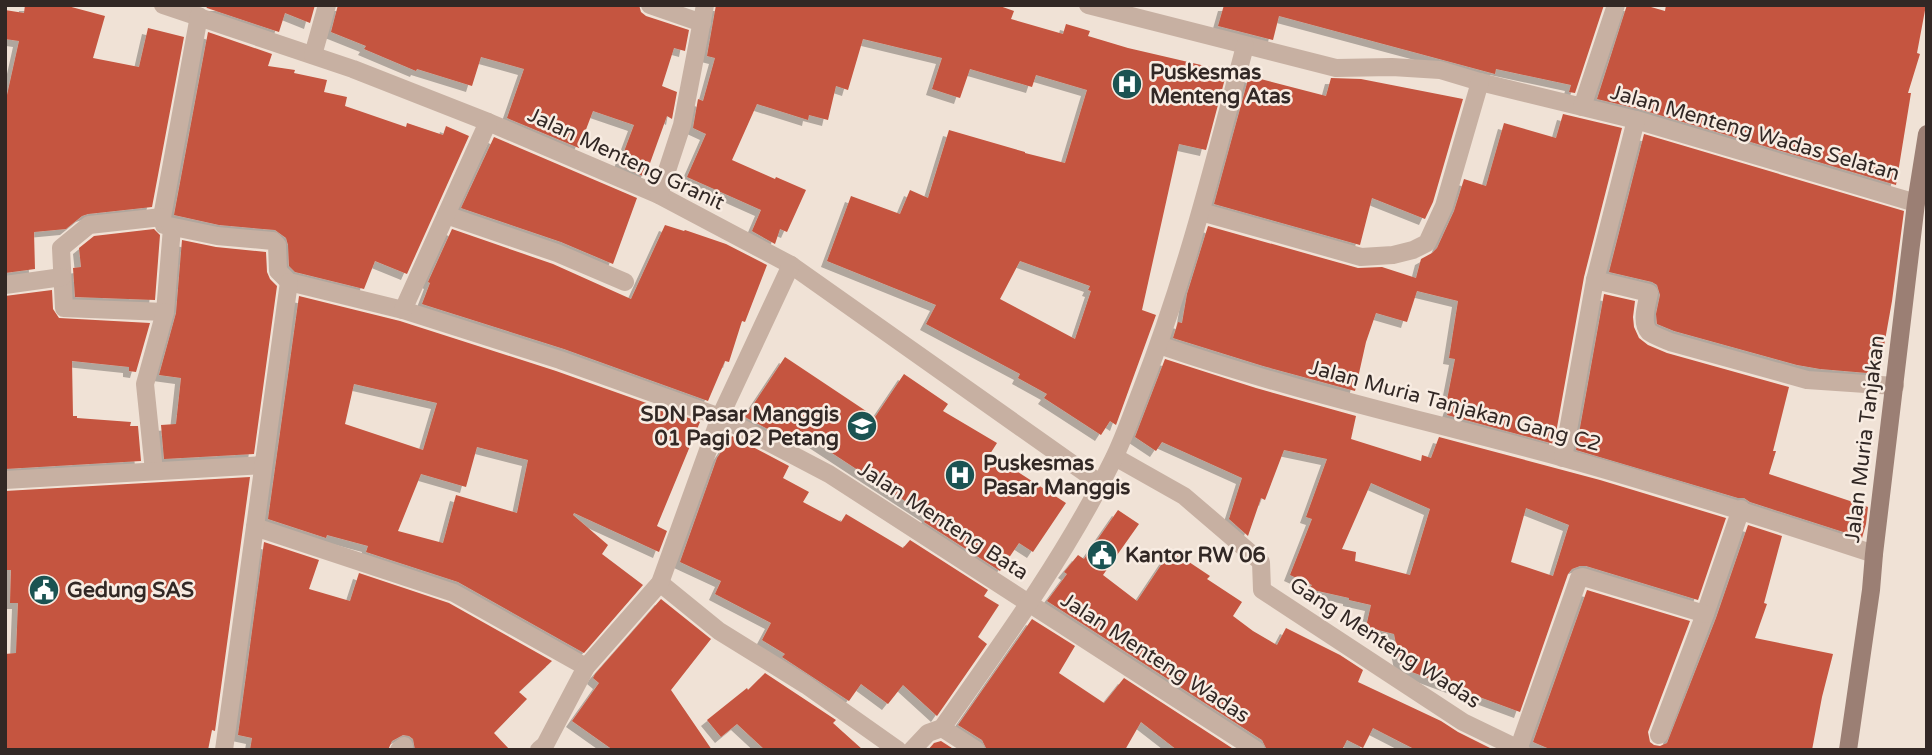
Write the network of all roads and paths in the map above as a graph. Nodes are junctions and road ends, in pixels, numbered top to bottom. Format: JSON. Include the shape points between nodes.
{"nodes":[{"id":1,"x":163,"y":5,"type":"edge"},
{"id":2,"x":327,"y":5,"type":"edge"},
{"id":3,"x":650,"y":5,"type":"edge"},
{"id":4,"x":1088,"y":5,"type":"edge"},
{"id":5,"x":1616,"y":5,"type":"edge"},
{"id":6,"x":704,"y":14,"type":"edge"},
{"id":7,"x":200,"y":16,"type":"junction"},
{"id":8,"x":1245,"y":46,"type":"junction"},
{"id":9,"x":313,"y":55,"type":"junction"},
{"id":10,"x":1480,"y":82,"type":"junction"},
{"id":11,"x":1582,"y":107,"type":"junction"},
{"id":12,"x":1636,"y":120,"type":"junction"},
{"id":13,"x":488,"y":122,"type":"junction"},
{"id":14,"x":1927,"y":134,"type":"edge"},
{"id":15,"x":659,"y":195,"type":"junction"},
{"id":16,"x":1916,"y":203,"type":"junction"},
{"id":17,"x":1201,"y":212,"type":"junction"},
{"id":18,"x":446,"y":215,"type":"junction"},
{"id":19,"x":167,"y":222,"type":"junction"},
{"id":20,"x":791,"y":265,"type":"junction"},
{"id":21,"x":62,"y":277,"type":"junction"},
{"id":22,"x":1594,"y":281,"type":"junction"},
{"id":23,"x":289,"y":282,"type":"junction"},
{"id":24,"x":625,"y":282,"type":"dead end"},
{"id":25,"x":5,"y":285,"type":"edge"},
{"id":26,"x":403,"y":310,"type":"junction"},
{"id":27,"x":165,"y":312,"type":"junction"},
{"id":28,"x":1159,"y":345,"type":"junction"},
{"id":29,"x":1895,"y":386,"type":"junction"},
{"id":30,"x":720,"y":417,"type":"junction"},
{"id":31,"x":1115,"y":457,"type":"junction"},
{"id":32,"x":1563,"y":458,"type":"junction"},
{"id":33,"x":264,"y":465,"type":"junction"},
{"id":34,"x":154,"y":471,"type":"junction"},
{"id":35,"x":5,"y":480,"type":"edge"},
{"id":36,"x":1101,"y":484,"type":"junction"},
{"id":37,"x":1741,"y":509,"type":"junction"},
{"id":38,"x":255,"y":527,"type":"junction"},
{"id":39,"x":1874,"y":554,"type":"junction"},
{"id":40,"x":660,"y":583,"type":"junction"},
{"id":41,"x":1030,"y":604,"type":"junction"},
{"id":42,"x":1705,"y":614,"type":"junction"},
{"id":43,"x":586,"y":667,"type":"junction"},
{"id":44,"x":942,"y":728,"type":"junction"},
{"id":45,"x":1659,"y":734,"type":"dead end"},
{"id":46,"x":544,"y":748,"type":"edge"},
{"id":47,"x":1519,"y":749,"type":"edge"},
{"id":48,"x":224,"y":750,"type":"edge"},
{"id":49,"x":898,"y":750,"type":"edge"},
{"id":50,"x":912,"y":750,"type":"edge"},
{"id":51,"x":976,"y":750,"type":"edge"},
{"id":52,"x":1256,"y":750,"type":"edge"},
{"id":53,"x":1848,"y":750,"type":"edge"}],
"edges":[{"from":1,"to":7,"type":"street","name":"Jalan Menteng Granit"},
{"from":2,"to":9,"type":"street"},
{"from":3,"to":6,"type":"street"},
{"from":4,"to":8,"type":"street","name":"Jalan Menteng Wadas Selatan"},
{"from":5,"to":11,"type":"street","name":"Jalan Menteng Wadas Selatan"},
{"from":6,"to":15,"type":"street","via":[[682,125]]},
{"from":7,"to":9,"type":"street","name":"Jalan Menteng Granit"},
{"from":7,"to":19,"type":"street"},
{"from":8,"to":10,"type":"street","name":"Jalan Menteng Wadas Selatan","via":[[1336,68],[1440,70]]},
{"from":8,"to":17,"type":"street"},
{"from":9,"to":13,"type":"street","name":"Jalan Menteng Granit"},
{"from":10,"to":11,"type":"street","name":"Jalan Menteng Wadas Selatan"},
{"from":10,"to":17,"type":"street","via":[[1444,206],[1427,243],[1413,250],[1361,257]]},
{"from":11,"to":12,"type":"street","name":"Jalan Menteng Wadas Selatan"},
{"from":12,"to":16,"type":"street","name":"Jalan Menteng Wadas Selatan"},
{"from":12,"to":22,"type":"street"},
{"from":13,"to":15,"type":"street","name":"Jalan Menteng Granit"},
{"from":13,"to":18,"type":"street"},
{"from":14,"to":16,"type":"street","name":"Jalan Muria Tanjakan"},
{"from":15,"to":20,"type":"street","name":"Jalan Menteng Granit"},
{"from":16,"to":29,"type":"street","name":"Jalan Muria Tanjakan"},
{"from":17,"to":28,"type":"street"},
{"from":18,"to":24,"type":"street"},
{"from":18,"to":26,"type":"street"},
{"from":19,"to":21,"type":"street","via":[[89,225],[61,248]]},
{"from":19,"to":23,"type":"street","via":[[217,236],[273,241],[278,271]]},
{"from":19,"to":27,"type":"street"},
{"from":20,"to":30,"type":"street"},
{"from":20,"to":36,"type":"street","name":"Jalan Menteng Granit"},
{"from":21,"to":25,"type":"street"},
{"from":21,"to":27,"type":"street","via":[[64,308]]},
{"from":22,"to":29,"type":"street","via":[[1649,293],[1645,323],[1650,332],[1670,342],[1807,380]]},
{"from":22,"to":32,"type":"street"},
{"from":23,"to":26,"type":"street"},
{"from":23,"to":33,"type":"street"},
{"from":26,"to":30,"type":"street"},
{"from":27,"to":34,"type":"street","via":[[145,384]]},
{"from":28,"to":31,"type":"street"},
{"from":28,"to":32,"type":"street","name":"Jalan Muria Tanjakan Gang C2","via":[[1358,405]]},
{"from":29,"to":39,"type":"street","name":"Jalan Muria Tanjakan"},
{"from":30,"to":40,"type":"street"},
{"from":30,"to":41,"type":"street","name":"Jalan Menteng Bata","via":[[829,474]]},
{"from":31,"to":36,"type":"street"},
{"from":31,"to":47,"type":"street","name":"Gang Menteng Wadas","via":[[1184,496],[1261,562],[1262,590],[1463,722]]},
{"from":32,"to":37,"type":"street","name":"Jalan Muria Tanjakan Gang C2"},
{"from":33,"to":34,"type":"street"},
{"from":33,"to":38,"type":"street"},
{"from":34,"to":35,"type":"street"},
{"from":36,"to":41,"type":"street"},
{"from":37,"to":39,"type":"street","name":"Jalan Muria Tanjakan Gang C2"},
{"from":37,"to":42,"type":"street"},
{"from":38,"to":43,"type":"street","via":[[454,593]]},
{"from":38,"to":48,"type":"street"},
{"from":39,"to":53,"type":"street","name":"Jalan Muria Tanjakan"},
{"from":40,"to":43,"type":"street"},
{"from":40,"to":49,"type":"street","via":[[719,631]]},
{"from":41,"to":44,"type":"street"},
{"from":41,"to":52,"type":"street","name":"Jalan Menteng Wadas"},
{"from":42,"to":45,"type":"street"},
{"from":42,"to":47,"type":"street","via":[[1579,578]]},
{"from":43,"to":46,"type":"street"},
{"from":44,"to":50,"type":"street","via":[[928,733]]},
{"from":44,"to":51,"type":"street"}]}
